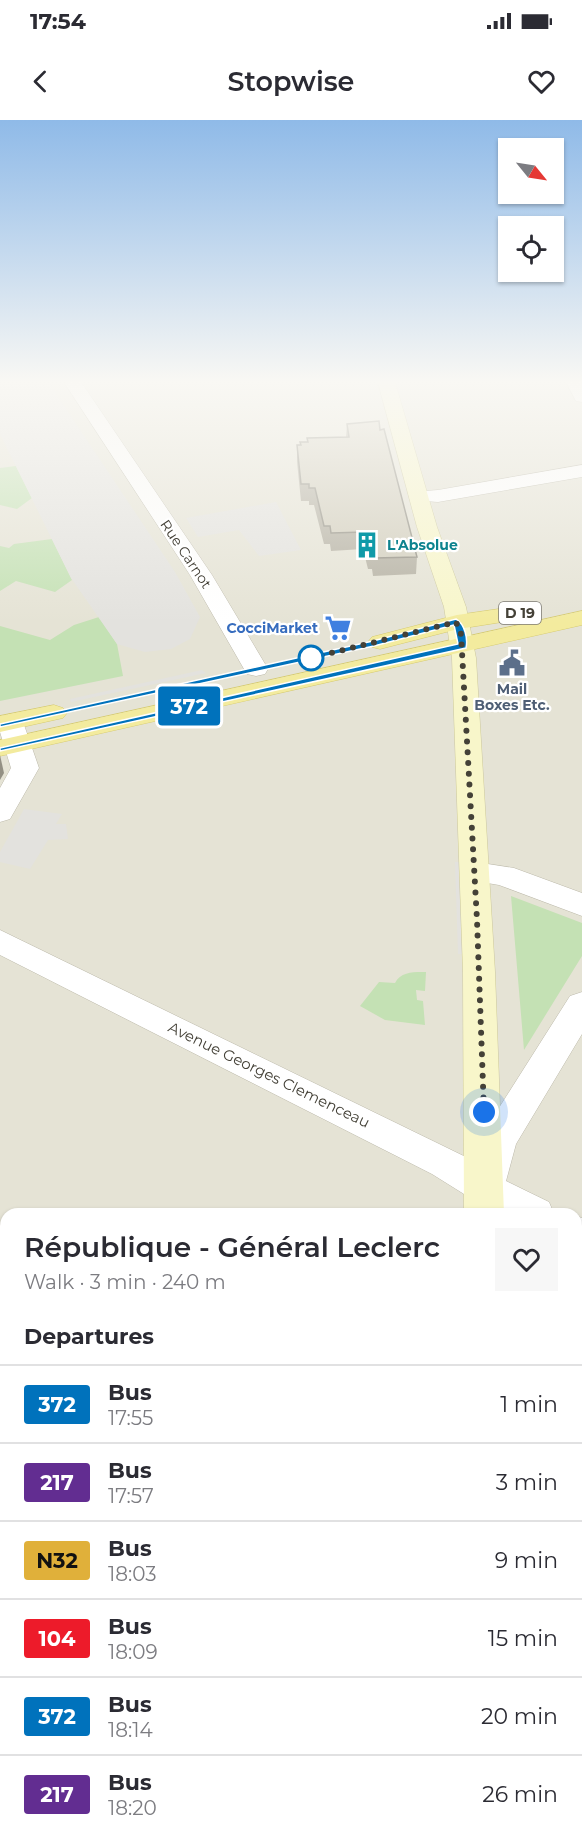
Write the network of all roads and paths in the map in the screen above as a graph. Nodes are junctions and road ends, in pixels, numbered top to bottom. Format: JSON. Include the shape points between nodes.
{"nodes":[{"id":1,"x":126,"y":462,"type":"edge"},
{"id":2,"x":409,"y":462,"type":"edge"},
{"id":3,"x":582,"y":471,"type":"edge"},
{"id":4,"x":419,"y":496,"type":"junction"},
{"id":5,"x":582,"y":599,"type":"edge"},
{"id":6,"x":582,"y":618,"type":"edge"},
{"id":7,"x":460,"y":634,"type":"junction"},
{"id":8,"x":256,"y":669,"type":"junction"},
{"id":9,"x":247,"y":693,"type":"junction"},
{"id":10,"x":7,"y":735,"type":"edge"},
{"id":11,"x":0,"y":813,"type":"edge"},
{"id":12,"x":474,"y":872,"type":"junction"},
{"id":13,"x":582,"y":905,"type":"edge"},
{"id":14,"x":0,"y":941,"type":"edge"},
{"id":15,"x":582,"y":1005,"type":"edge"},
{"id":16,"x":485,"y":1201,"type":"edge"},
{"id":17,"x":512,"y":1208,"type":"edge"}],
"edges":[{"from":1,"to":8,"type":"street","name":"Rue Carnot","via":[[201,575]]},
{"from":2,"to":4,"type":"main road"},
{"from":3,"to":4,"type":"street"},
{"from":4,"to":7,"type":"main road"},
{"from":5,"to":7,"type":"main road","number":"D 19","via":[[503,616]]},
{"from":6,"to":7,"type":"main road","number":"D 19"},
{"from":7,"to":8,"type":"main road","number":"D 19","via":[[395,639]]},
{"from":7,"to":9,"type":"main road","number":"D 19"},
{"from":7,"to":12,"type":"main road"},
{"from":8,"to":9,"type":"main road","via":[[258,679]]},
{"from":8,"to":10,"type":"main road","number":"D 19"},
{"from":9,"to":10,"type":"main road","number":"D 19"},
{"from":10,"to":11,"type":"street","via":[[25,768]]},
{"from":12,"to":13,"type":"street","via":[[503,875]]},
{"from":12,"to":16,"type":"main road"},
{"from":14,"to":16,"type":"street","name":"Avenue Georges Clemenceau","via":[[445,1163]]},
{"from":15,"to":16,"type":"street","via":[[498,1142]]},
{"from":16,"to":17,"type":"street","name":"Avenue Georges Clemenceau"}]}
